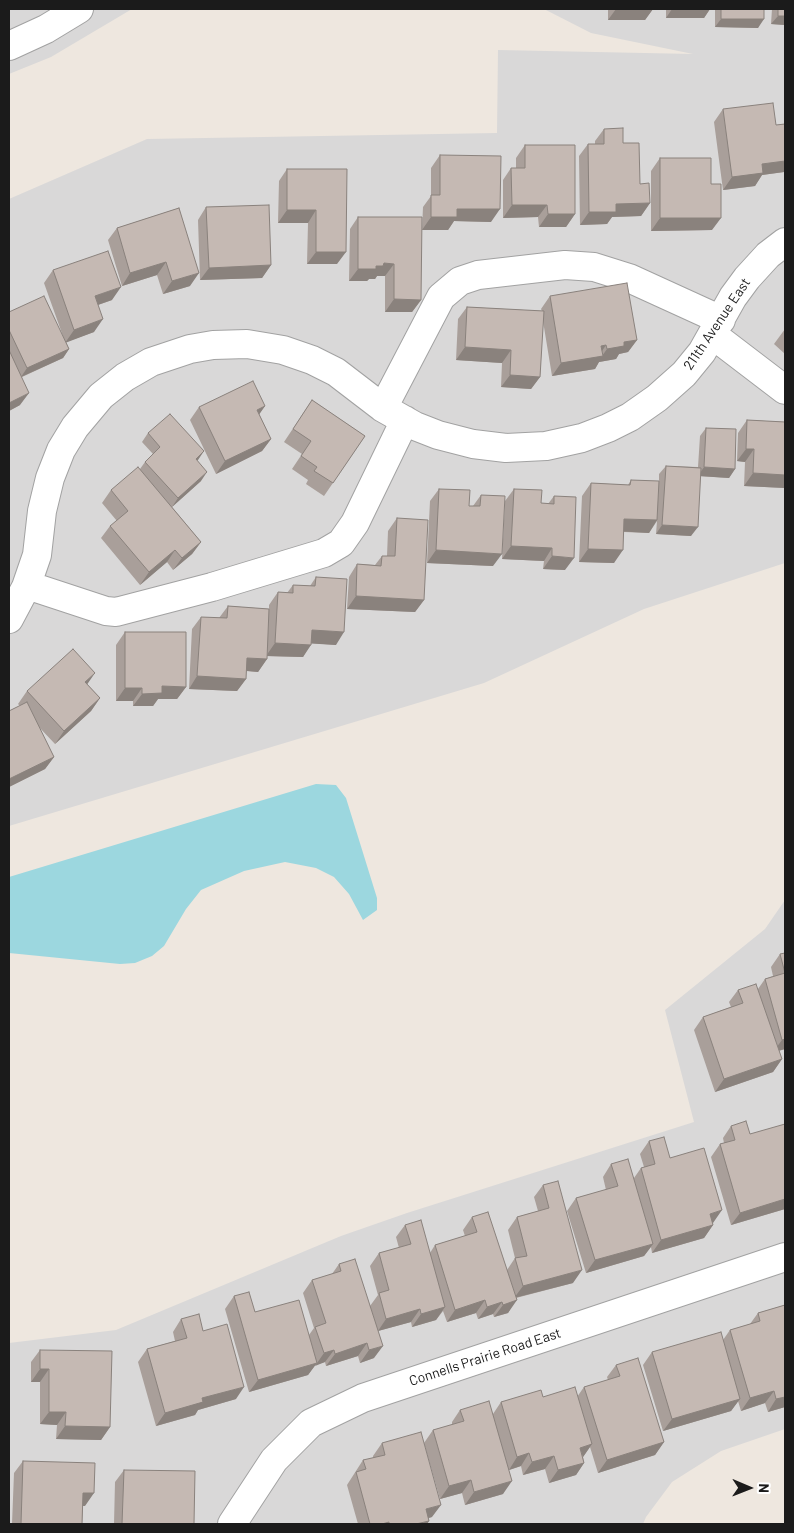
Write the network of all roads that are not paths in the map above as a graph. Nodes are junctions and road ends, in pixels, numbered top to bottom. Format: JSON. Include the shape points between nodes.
{"nodes":[{"id":1,"x":79,"y":9,"type":"edge"},
{"id":2,"x":9,"y":46,"type":"edge"},
{"id":3,"x":785,"y":242,"type":"edge"},
{"id":4,"x":717,"y":327,"type":"junction"},
{"id":5,"x":785,"y":390,"type":"edge"},
{"id":6,"x":394,"y":414,"type":"junction"},
{"id":7,"x":27,"y":585,"type":"junction"},
{"id":8,"x":9,"y":619,"type":"edge"},
{"id":9,"x":785,"y":1257,"type":"edge"},
{"id":10,"x":232,"y":1524,"type":"edge"}],
"edges":[{"from":1,"to":2,"type":"street"},
{"from":3,"to":4,"type":"street","name":"211th Avenue East","via":[[747,278]]},
{"from":4,"to":5,"type":"street"},
{"from":4,"to":6,"type":"street","name":"211th Avenue East","via":[[684,374],[657,398],[630,417],[582,438],[546,446],[506,448],[473,444],[438,435]]},
{"from":4,"to":6,"type":"street","via":[[629,278],[594,266],[565,265],[478,275],[460,281],[442,297]]},
{"from":6,"to":7,"type":"street","via":[[355,523],[341,543],[324,553],[116,612]]},
{"from":6,"to":7,"type":"street","name":"211th Avenue East","via":[[336,372],[283,350],[247,344],[213,345],[151,362],[101,396],[61,450],[50,478]]},
{"from":7,"to":8,"type":"street","name":"211th Avenue East"},
{"from":9,"to":10,"type":"street","name":"Connells Prairie Road East","via":[[363,1398],[311,1423],[274,1460]]}]}
